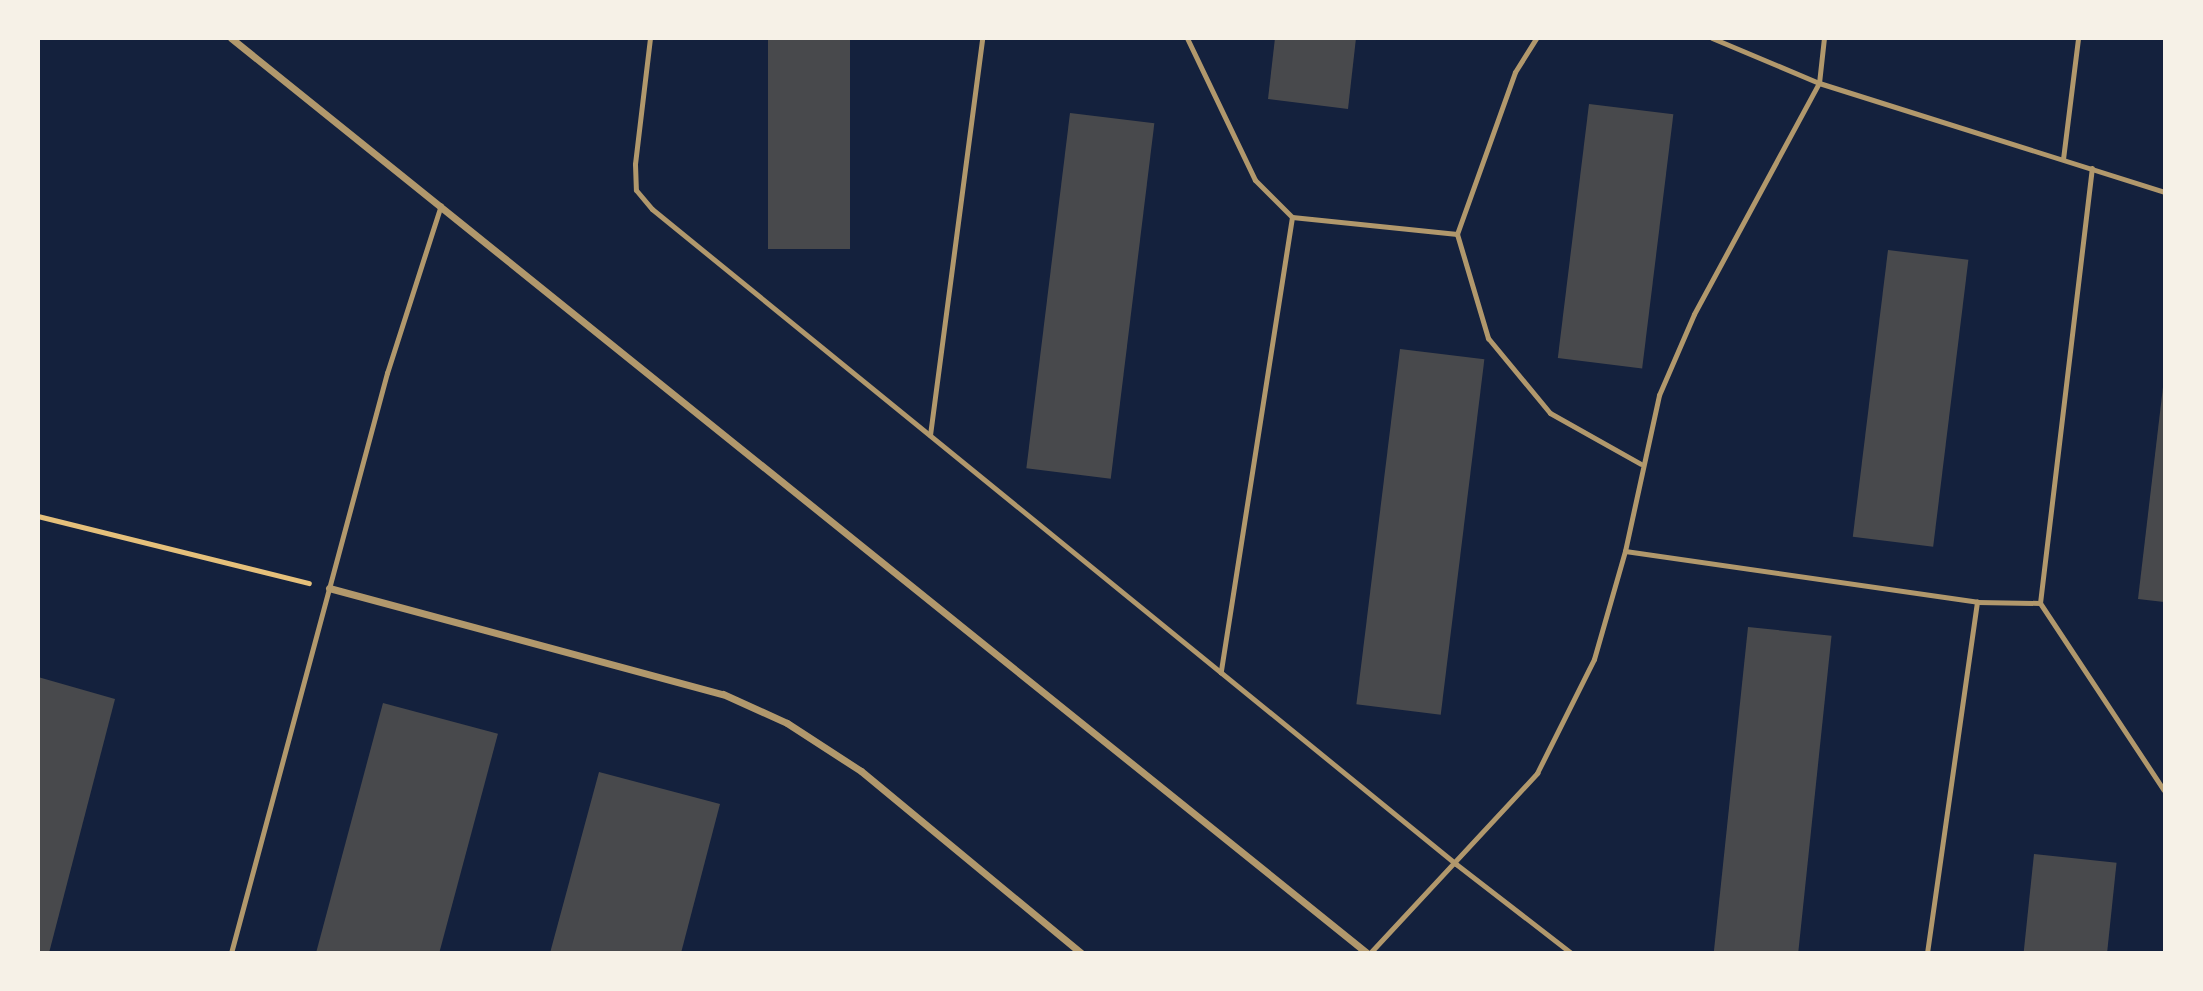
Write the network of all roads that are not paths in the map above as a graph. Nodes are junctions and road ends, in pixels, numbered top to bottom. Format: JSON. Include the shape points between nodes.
{"nodes":[{"id":1,"x":231,"y":38,"type":"edge"},
{"id":2,"x":650,"y":38,"type":"edge"},
{"id":3,"x":982,"y":38,"type":"edge"},
{"id":4,"x":1187,"y":38,"type":"edge"},
{"id":5,"x":1536,"y":38,"type":"edge"},
{"id":6,"x":1712,"y":38,"type":"edge"},
{"id":7,"x":1824,"y":38,"type":"edge"},
{"id":8,"x":2078,"y":38,"type":"edge"},
{"id":9,"x":1819,"y":83,"type":"junction"},
{"id":10,"x":2063,"y":159,"type":"junction"},
{"id":11,"x":2092,"y":168,"type":"junction"},
{"id":12,"x":2165,"y":192,"type":"edge"},
{"id":13,"x":441,"y":205,"type":"junction"},
{"id":14,"x":1292,"y":217,"type":"junction"},
{"id":15,"x":1457,"y":234,"type":"junction"},
{"id":16,"x":930,"y":435,"type":"junction"},
{"id":17,"x":1641,"y":464,"type":"junction"},
{"id":18,"x":1625,"y":551,"type":"junction"},
{"id":19,"x":329,"y":588,"type":"junction"},
{"id":20,"x":1977,"y":602,"type":"junction"},
{"id":21,"x":2040,"y":603,"type":"junction"},
{"id":22,"x":1221,"y":672,"type":"junction"},
{"id":23,"x":2165,"y":790,"type":"edge"},
{"id":24,"x":1456,"y":864,"type":"junction"},
{"id":25,"x":231,"y":953,"type":"edge"},
{"id":26,"x":1081,"y":953,"type":"edge"},
{"id":27,"x":1368,"y":953,"type":"edge"},
{"id":28,"x":1571,"y":953,"type":"edge"},
{"id":29,"x":1927,"y":953,"type":"edge"}],
"edges":[{"from":1,"to":13,"type":"street"},
{"from":2,"to":16,"type":"lane","via":[[636,190],[652,209]]},
{"from":3,"to":16,"type":"lane"},
{"from":4,"to":14,"type":"lane","via":[[1255,180]]},
{"from":5,"to":15,"type":"lane","via":[[1515,72]]},
{"from":6,"to":9,"type":"lane"},
{"from":7,"to":9,"type":"lane"},
{"from":8,"to":10,"type":"lane"},
{"from":9,"to":10,"type":"lane"},
{"from":9,"to":17,"type":"lane","via":[[1694,314],[1659,396]]},
{"from":10,"to":11,"type":"lane"},
{"from":11,"to":12,"type":"lane"},
{"from":11,"to":21,"type":"lane"},
{"from":13,"to":19,"type":"lane","via":[[387,373]]},
{"from":13,"to":27,"type":"street"},
{"from":14,"to":15,"type":"lane"},
{"from":14,"to":22,"type":"lane"},
{"from":15,"to":17,"type":"lane","via":[[1489,338],[1550,413]]},
{"from":16,"to":22,"type":"lane"},
{"from":17,"to":18,"type":"lane"},
{"from":18,"to":20,"type":"lane"},
{"from":18,"to":24,"type":"lane","via":[[1594,659],[1537,773]]},
{"from":19,"to":25,"type":"lane"},
{"from":19,"to":26,"type":"street","via":[[723,694],[788,723],[861,771]]},
{"from":20,"to":21,"type":"lane"},
{"from":20,"to":29,"type":"lane"},
{"from":21,"to":23,"type":"lane"},
{"from":22,"to":24,"type":"lane"},
{"from":24,"to":27,"type":"lane"},
{"from":24,"to":28,"type":"lane"}]}
